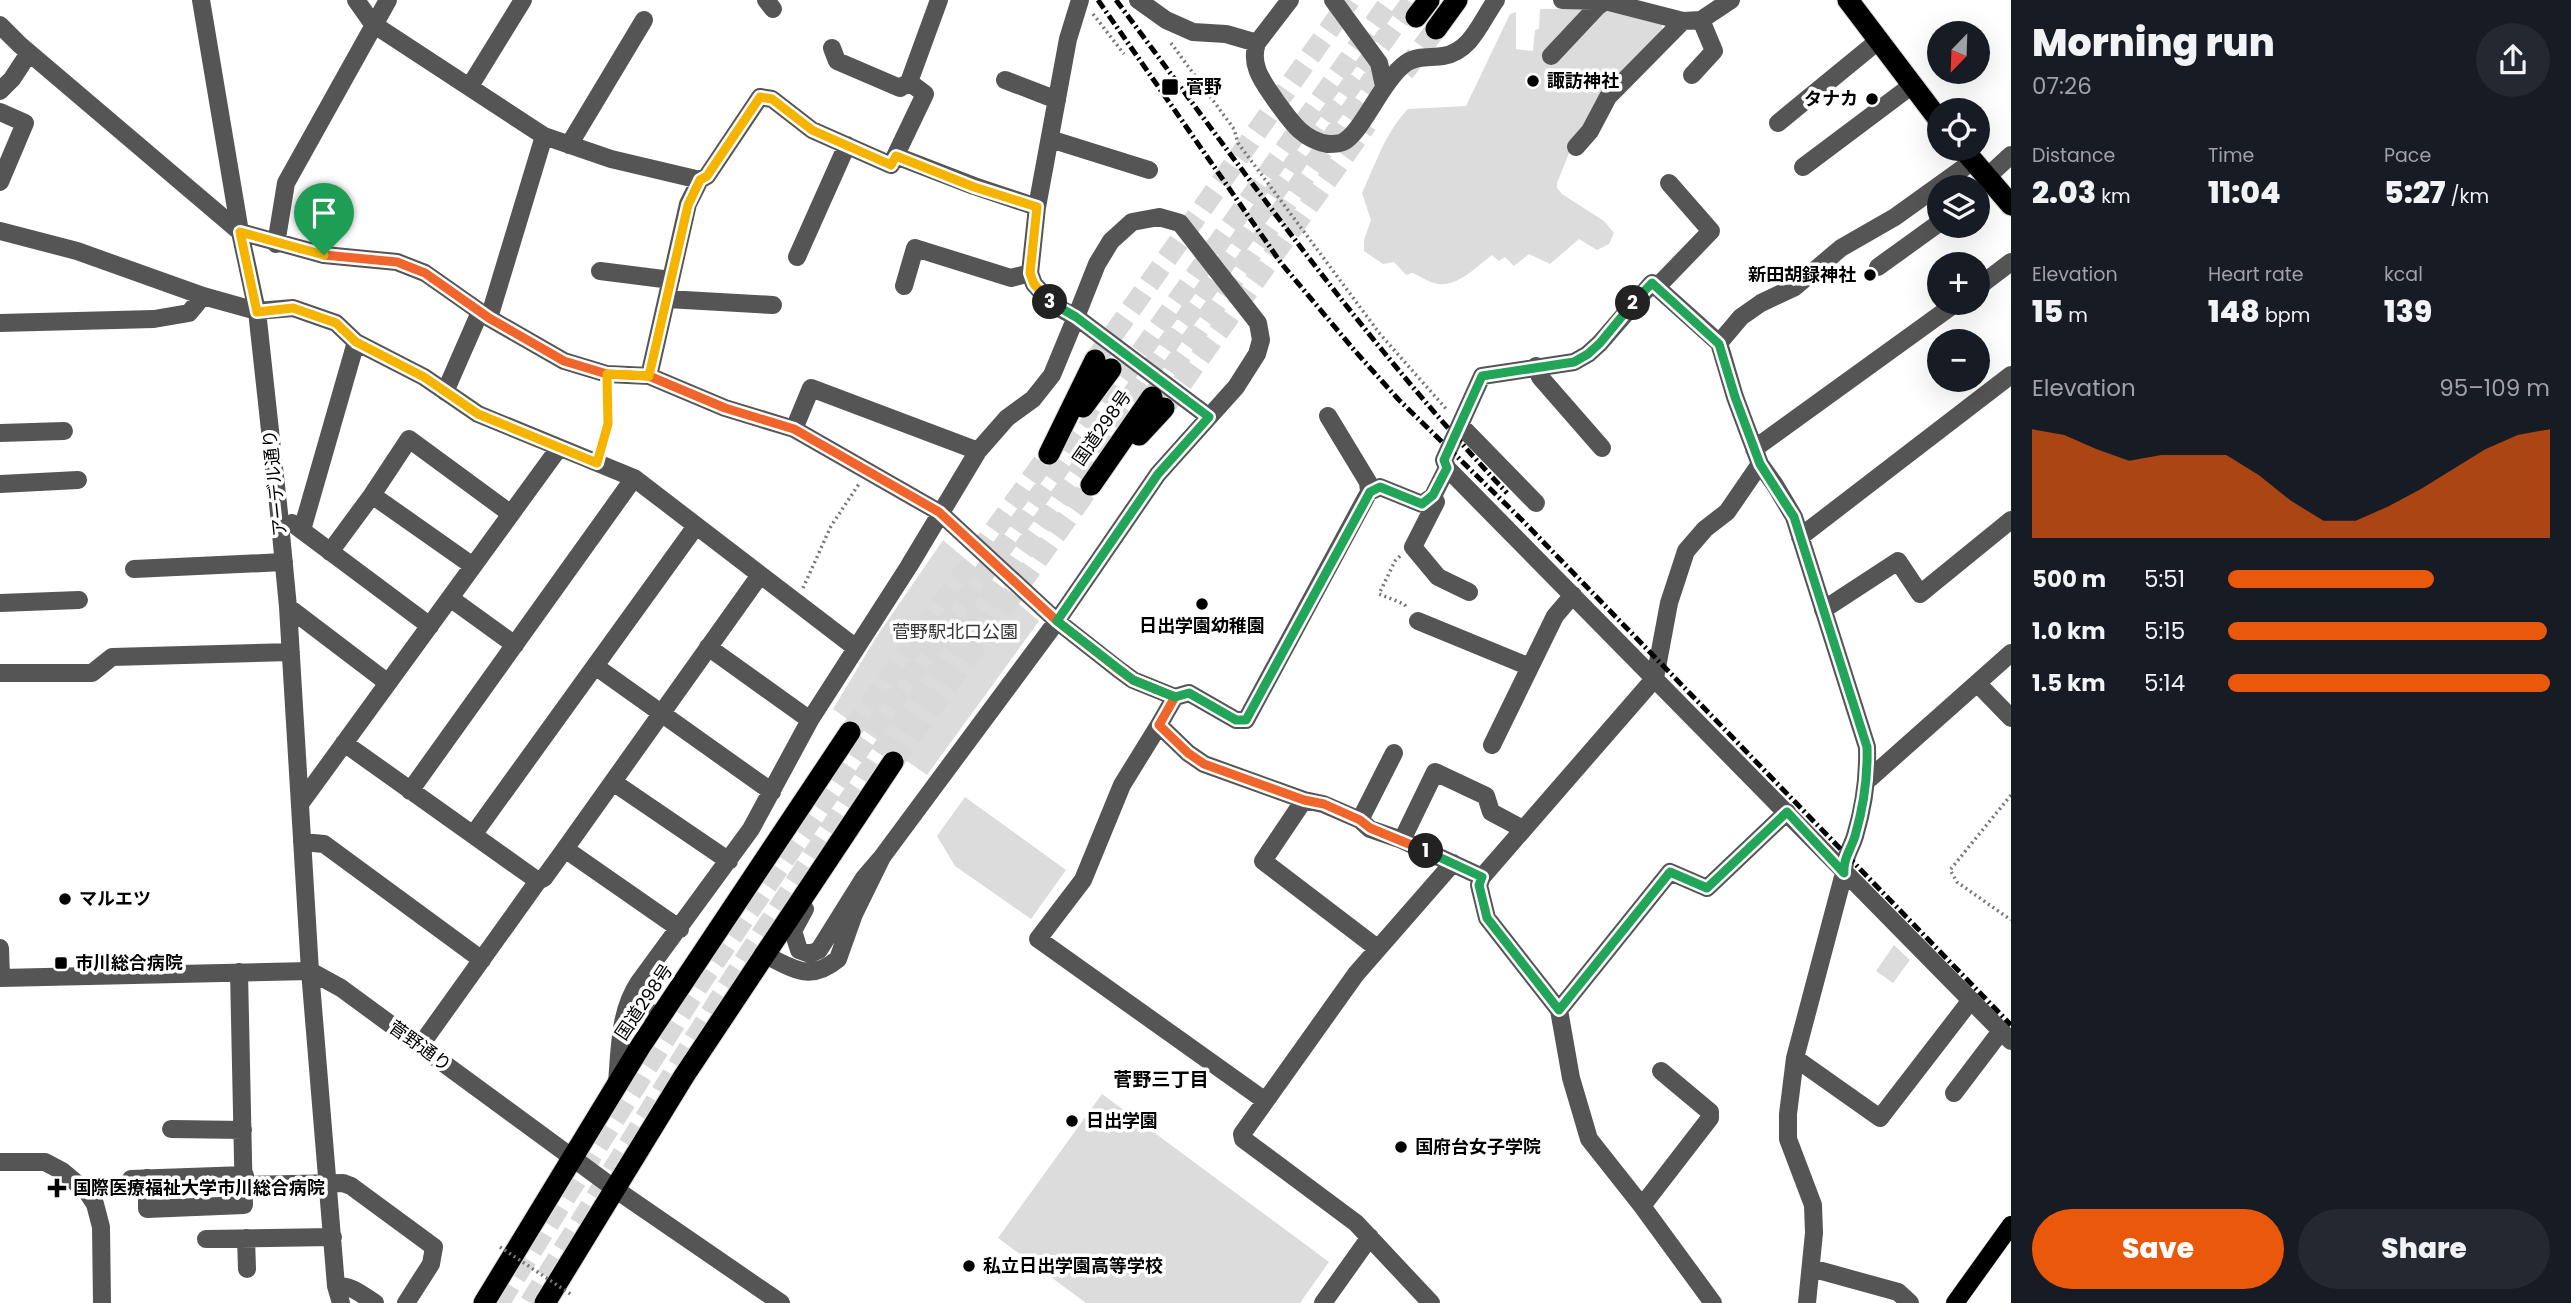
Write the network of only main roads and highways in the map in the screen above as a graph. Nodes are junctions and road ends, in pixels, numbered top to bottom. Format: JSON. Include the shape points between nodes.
{"nodes":[{"id":1,"x":1457,"y":0,"type":"edge"},
{"id":2,"x":1848,"y":0,"type":"edge"},
{"id":3,"x":1436,"y":29,"type":"tunnel mouth"},
{"id":4,"x":1927,"y":105,"type":"edge"},
{"id":5,"x":1974,"y":162,"type":"edge"},
{"id":6,"x":2011,"y":205,"type":"edge"},
{"id":7,"x":1103,"y":365,"type":"tunnel mouth"},
{"id":8,"x":1158,"y":403,"type":"tunnel mouth"},
{"id":9,"x":1049,"y":454,"type":"tunnel mouth"},
{"id":10,"x":1091,"y":485,"type":"tunnel mouth"},
{"id":11,"x":850,"y":732,"type":"tunnel mouth"},
{"id":12,"x":893,"y":762,"type":"tunnel mouth"},
{"id":13,"x":2011,"y":1225,"type":"edge"},
{"id":14,"x":484,"y":1303,"type":"edge"},
{"id":15,"x":545,"y":1303,"type":"edge"},
{"id":16,"x":1955,"y":1303,"type":"edge"}],
"edges":[{"from":1,"to":3,"type":"highway"},
{"from":2,"to":4,"type":"highway"},
{"from":5,"to":6,"type":"highway"},
{"from":7,"to":9,"type":"highway"},
{"from":8,"to":10,"type":"highway"},
{"from":11,"to":14,"type":"highway","name":"国道298号","via":[[664,1012]]},
{"from":12,"to":15,"type":"highway","via":[[763,954]]},
{"from":13,"to":16,"type":"main road"}]}
